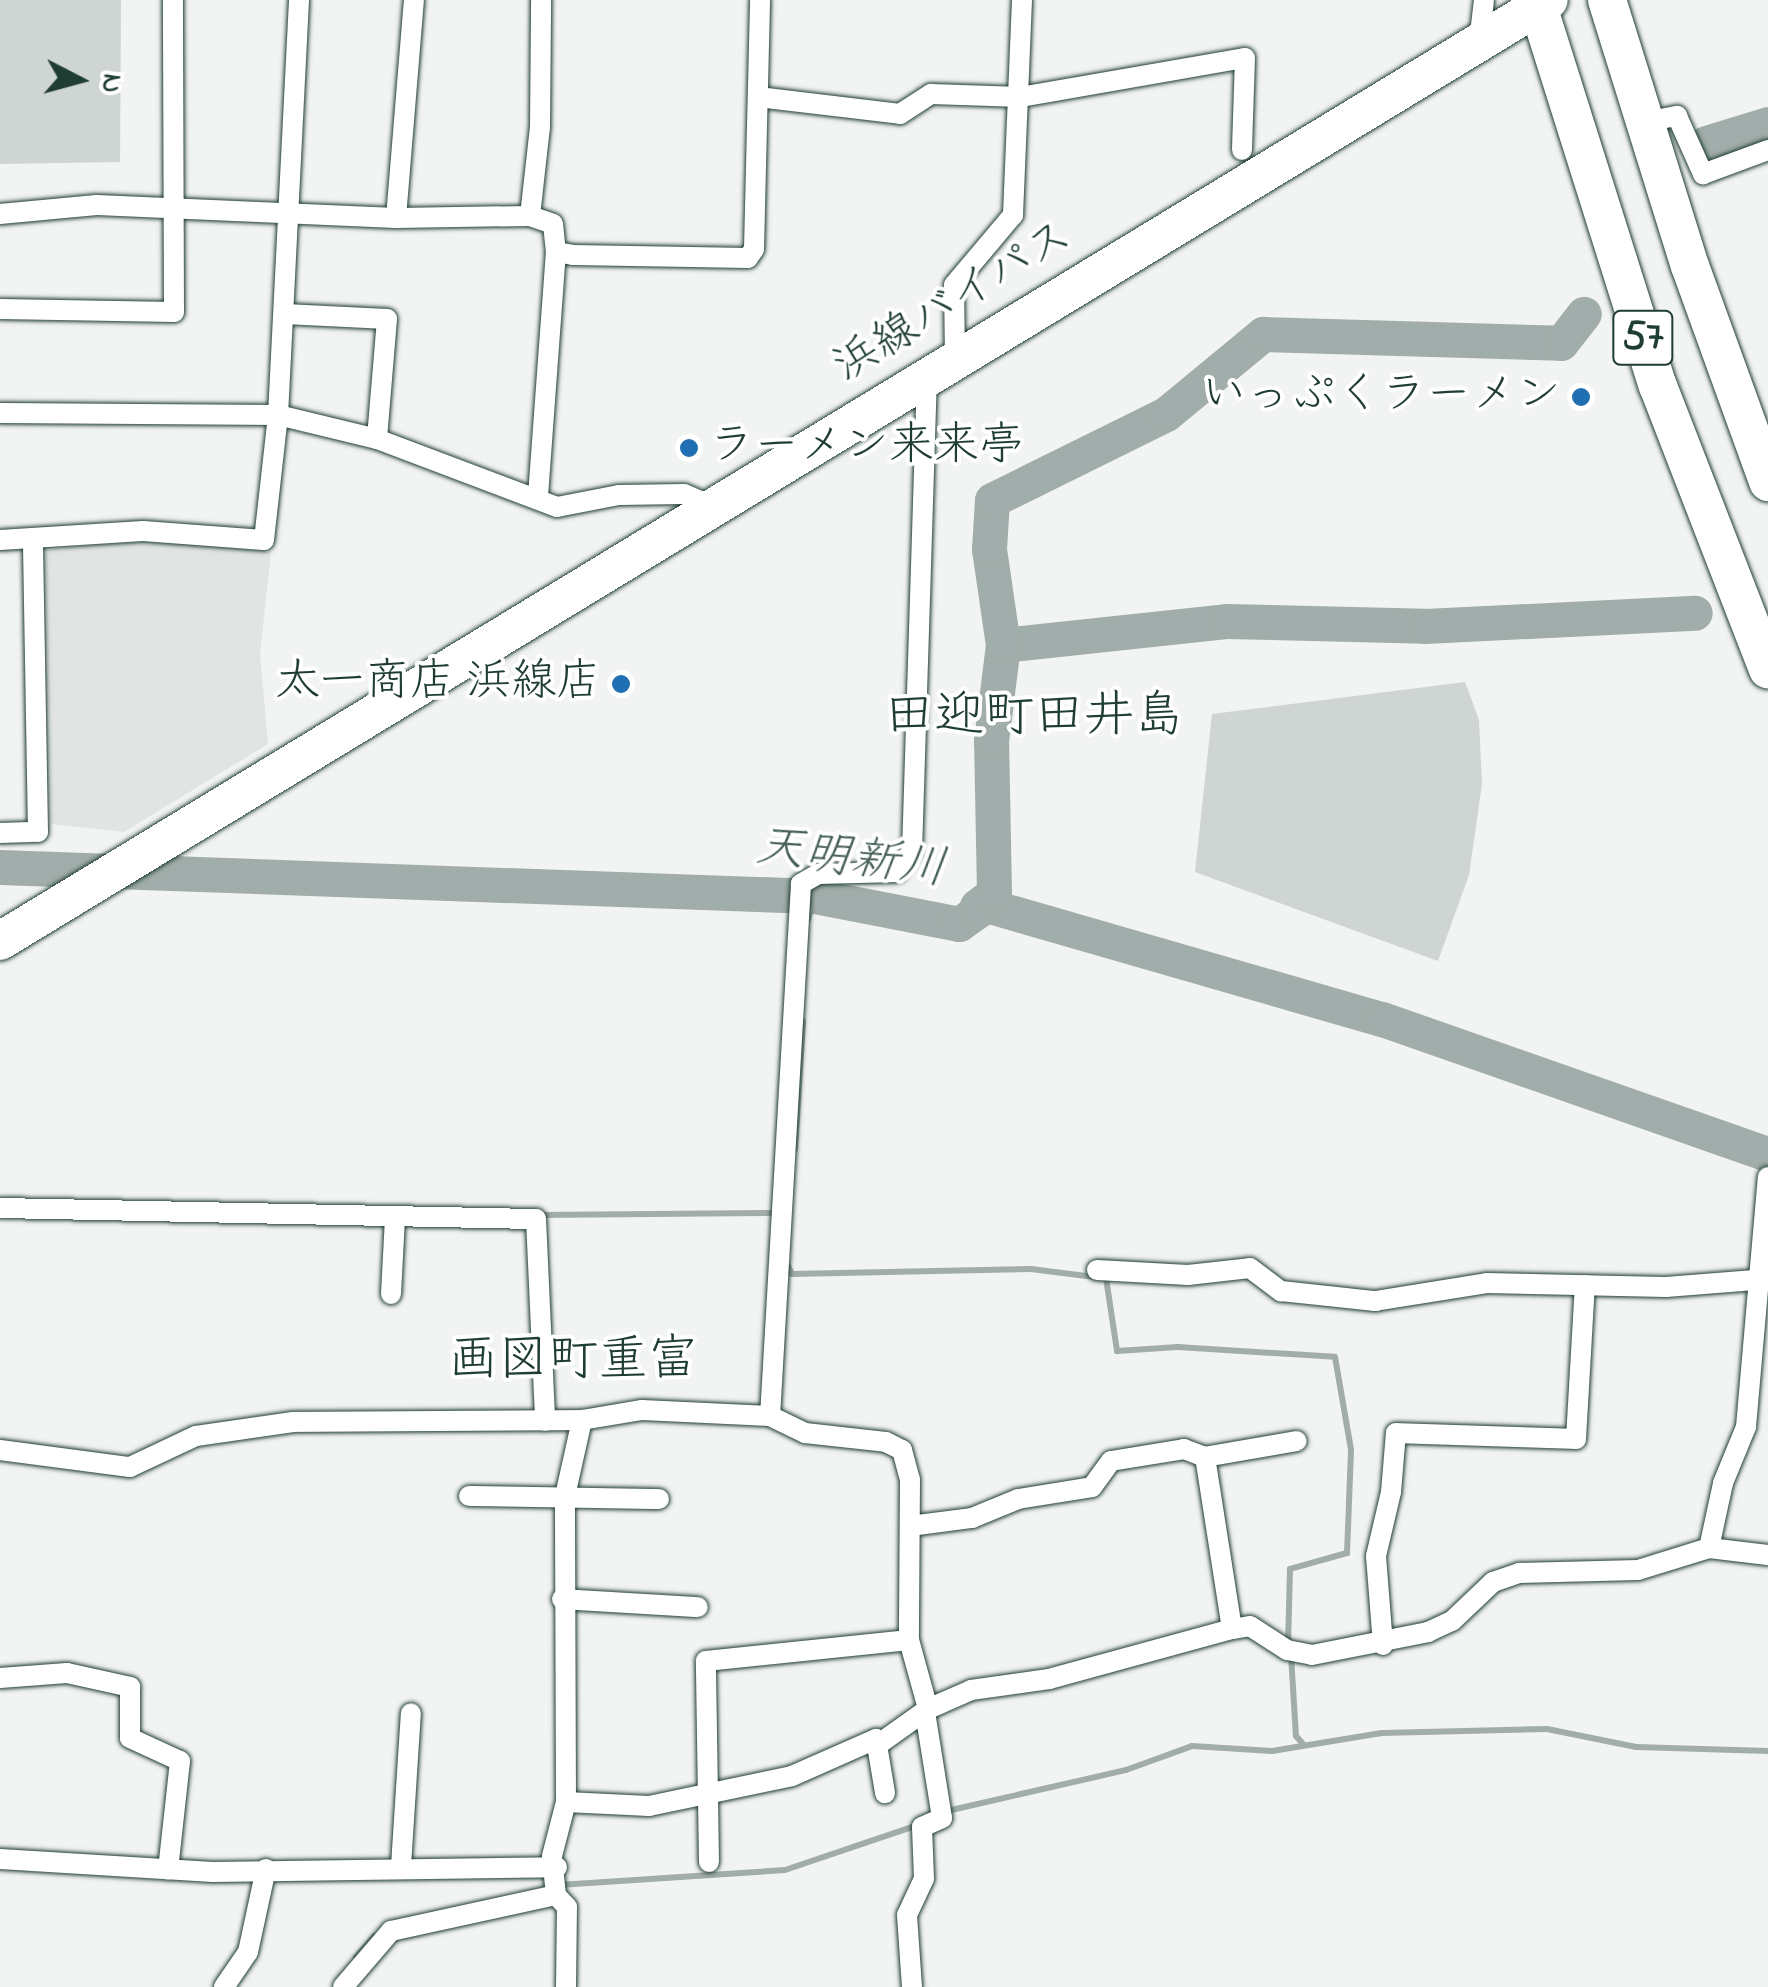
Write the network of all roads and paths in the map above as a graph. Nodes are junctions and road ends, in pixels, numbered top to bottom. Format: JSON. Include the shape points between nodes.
{"nodes":[{"id":1,"x":173,"y":0,"type":"edge"},
{"id":2,"x":299,"y":0,"type":"edge"},
{"id":3,"x":414,"y":0,"type":"edge"},
{"id":4,"x":541,"y":0,"type":"edge"},
{"id":5,"x":760,"y":0,"type":"edge"},
{"id":6,"x":1022,"y":0,"type":"edge"},
{"id":7,"x":1484,"y":0,"type":"edge"},
{"id":8,"x":1607,"y":0,"type":"edge"},
{"id":9,"x":1541,"y":2,"type":"edge"},
{"id":10,"x":1479,"y":42,"type":"junction"},
{"id":11,"x":758,"y":97,"type":"junction"},
{"id":12,"x":1021,"y":97,"type":"junction"},
{"id":13,"x":1645,"y":122,"type":"junction"},
{"id":14,"x":1242,"y":150,"type":"dead end"},
{"id":15,"x":1768,"y":150,"type":"edge"},
{"id":16,"x":179,"y":211,"type":"junction"},
{"id":17,"x":0,"y":214,"type":"edge"},
{"id":18,"x":291,"y":214,"type":"junction"},
{"id":19,"x":530,"y":216,"type":"junction"},
{"id":20,"x":396,"y":218,"type":"junction"},
{"id":21,"x":556,"y":252,"type":"junction"},
{"id":22,"x":0,"y":308,"type":"edge"},
{"id":23,"x":284,"y":314,"type":"junction"},
{"id":24,"x":941,"y":368,"type":"junction"},
{"id":25,"x":0,"y":413,"type":"edge"},
{"id":26,"x":278,"y":415,"type":"junction"},
{"id":27,"x":377,"y":439,"type":"junction"},
{"id":28,"x":1768,"y":482,"type":"edge"},
{"id":29,"x":538,"y":496,"type":"junction"},
{"id":30,"x":712,"y":506,"type":"junction"},
{"id":31,"x":0,"y":540,"type":"edge"},
{"id":32,"x":33,"y":540,"type":"junction"},
{"id":33,"x":1768,"y":669,"type":"edge"},
{"id":34,"x":0,"y":833,"type":"edge"},
{"id":35,"x":0,"y":941,"type":"edge"},
{"id":36,"x":1768,"y":1178,"type":"edge"},
{"id":37,"x":0,"y":1208,"type":"edge"},
{"id":38,"x":395,"y":1216,"type":"junction"},
{"id":39,"x":1097,"y":1270,"type":"dead end"},
{"id":40,"x":1755,"y":1280,"type":"junction"},
{"id":41,"x":1585,"y":1285,"type":"junction"},
{"id":42,"x":392,"y":1294,"type":"dead end"},
{"id":43,"x":770,"y":1416,"type":"junction"},
{"id":44,"x":545,"y":1420,"type":"junction"},
{"id":45,"x":582,"y":1420,"type":"junction"},
{"id":46,"x":1297,"y":1441,"type":"dead end"},
{"id":47,"x":0,"y":1450,"type":"edge"},
{"id":48,"x":1205,"y":1457,"type":"junction"},
{"id":49,"x":469,"y":1496,"type":"dead end"},
{"id":50,"x":566,"y":1496,"type":"junction"},
{"id":51,"x":659,"y":1499,"type":"dead end"},
{"id":52,"x":910,"y":1526,"type":"junction"},
{"id":53,"x":1709,"y":1548,"type":"junction"},
{"id":54,"x":1768,"y":1555,"type":"edge"},
{"id":55,"x":562,"y":1600,"type":"junction"},
{"id":56,"x":698,"y":1608,"type":"dead end"},
{"id":57,"x":1232,"y":1630,"type":"junction"},
{"id":58,"x":909,"y":1640,"type":"junction"},
{"id":59,"x":1383,"y":1645,"type":"junction"},
{"id":60,"x":0,"y":1678,"type":"edge"},
{"id":61,"x":927,"y":1711,"type":"junction"},
{"id":62,"x":411,"y":1713,"type":"dead end"},
{"id":63,"x":876,"y":1746,"type":"junction"},
{"id":64,"x":709,"y":1793,"type":"junction"},
{"id":65,"x":884,"y":1793,"type":"dead end"},
{"id":66,"x":566,"y":1802,"type":"junction"},
{"id":67,"x":0,"y":1859,"type":"edge"},
{"id":68,"x":708,"y":1862,"type":"dead end"},
{"id":69,"x":401,"y":1866,"type":"junction"},
{"id":70,"x":557,"y":1867,"type":"junction"},
{"id":71,"x":266,"y":1869,"type":"junction"},
{"id":72,"x":168,"y":1870,"type":"junction"},
{"id":73,"x":556,"y":1895,"type":"junction"},
{"id":74,"x":224,"y":1987,"type":"edge"},
{"id":75,"x":343,"y":1987,"type":"edge"},
{"id":76,"x":566,"y":1987,"type":"edge"},
{"id":77,"x":912,"y":1987,"type":"edge"}],
"edges":[{"from":1,"to":16,"type":"street"},
{"from":2,"to":18,"type":"street"},
{"from":3,"to":20,"type":"street"},
{"from":4,"to":19,"type":"street","via":[[540,127]]},
{"from":5,"to":11,"type":"street"},
{"from":6,"to":12,"type":"street"},
{"from":7,"to":10,"type":"street"},
{"from":8,"to":13,"type":"highway","number":"57"},
{"from":9,"to":10,"type":"highway","name":"浜線バイパス"},
{"from":9,"to":33,"type":"highway","number":"57","via":[[1658,386]]},
{"from":10,"to":24,"type":"highway","name":"浜線バイパス"},
{"from":11,"to":12,"type":"street","via":[[900,114],[930,94]]},
{"from":11,"to":21,"type":"street","via":[[754,249],[748,258]]},
{"from":12,"to":14,"type":"street","via":[[1245,58]]},
{"from":12,"to":24,"type":"street","via":[[1013,216],[954,285]]},
{"from":13,"to":15,"type":"street","via":[[1676,116],[1703,174]]},
{"from":13,"to":28,"type":"highway","number":"57"},
{"from":16,"to":17,"type":"street","via":[[96,206]]},
{"from":16,"to":18,"type":"street"},
{"from":16,"to":22,"type":"street","via":[[174,312]]},
{"from":18,"to":20,"type":"street"},
{"from":18,"to":23,"type":"street"},
{"from":19,"to":20,"type":"street"},
{"from":19,"to":21,"type":"street","via":[[553,224]]},
{"from":21,"to":29,"type":"street"},
{"from":23,"to":26,"type":"street"},
{"from":23,"to":27,"type":"street","via":[[387,319]]},
{"from":24,"to":30,"type":"highway","name":"浜線バイパス"},
{"from":24,"to":43,"type":"street","via":[[912,851],[897,872],[818,874],[800,895]]},
{"from":25,"to":26,"type":"street"},
{"from":26,"to":27,"type":"street"},
{"from":26,"to":32,"type":"street","via":[[264,540],[143,531]]},
{"from":27,"to":29,"type":"street"},
{"from":29,"to":30,"type":"street","via":[[557,507],[668,494]]},
{"from":30,"to":35,"type":"highway","name":"浜線バイパス"},
{"from":31,"to":32,"type":"street"},
{"from":32,"to":34,"type":"street","via":[[38,832]]},
{"from":36,"to":40,"type":"street"},
{"from":37,"to":38,"type":"street"},
{"from":38,"to":42,"type":"street"},
{"from":38,"to":44,"type":"street","via":[[536,1219]]},
{"from":39,"to":41,"type":"street","via":[[1188,1275],[1250,1268],[1281,1291],[1375,1301],[1487,1283]]},
{"from":40,"to":41,"type":"street"},
{"from":40,"to":53,"type":"street","via":[[1746,1427],[1723,1483]]},
{"from":41,"to":59,"type":"street","via":[[1576,1440],[1396,1432],[1392,1492],[1376,1556]]},
{"from":43,"to":45,"type":"street","via":[[642,1410]]},
{"from":43,"to":52,"type":"street","via":[[805,1433],[886,1442],[902,1450]]},
{"from":44,"to":45,"type":"street"},
{"from":44,"to":47,"type":"street","via":[[293,1422],[196,1436],[130,1468]]},
{"from":45,"to":50,"type":"street"},
{"from":46,"to":48,"type":"street"},
{"from":48,"to":52,"type":"street","via":[[1184,1449],[1111,1461],[1092,1487],[1018,1499],[972,1518]]},
{"from":48,"to":57,"type":"street"},
{"from":49,"to":50,"type":"street"},
{"from":50,"to":51,"type":"street"},
{"from":50,"to":55,"type":"street"},
{"from":52,"to":58,"type":"street"},
{"from":53,"to":54,"type":"street"},
{"from":53,"to":59,"type":"street","via":[[1638,1570],[1520,1573],[1493,1582],[1452,1621]]},
{"from":55,"to":56,"type":"street"},
{"from":55,"to":66,"type":"street"},
{"from":57,"to":59,"type":"street","via":[[1250,1626],[1286,1650],[1312,1655]]},
{"from":57,"to":61,"type":"street","via":[[1050,1679],[971,1690]]},
{"from":58,"to":61,"type":"street"},
{"from":58,"to":64,"type":"street","via":[[706,1661]]},
{"from":60,"to":72,"type":"street","via":[[67,1673],[130,1686],[130,1738],[180,1762]]},
{"from":61,"to":63,"type":"street"},
{"from":61,"to":77,"type":"street","via":[[942,1818],[922,1827],[924,1879],[908,1915]]},
{"from":62,"to":69,"type":"street"},
{"from":63,"to":64,"type":"street","via":[[876,1738],[792,1776]]},
{"from":63,"to":65,"type":"street"},
{"from":64,"to":66,"type":"street","via":[[648,1806]]},
{"from":64,"to":68,"type":"street"},
{"from":66,"to":70,"type":"street","via":[[552,1856]]},
{"from":67,"to":72,"type":"street"},
{"from":69,"to":70,"type":"street"},
{"from":69,"to":71,"type":"street"},
{"from":70,"to":73,"type":"street"},
{"from":71,"to":72,"type":"street"},
{"from":71,"to":74,"type":"street","via":[[248,1952]]},
{"from":73,"to":75,"type":"street","via":[[391,1931]]},
{"from":73,"to":76,"type":"street","via":[[567,1907]]}]}
